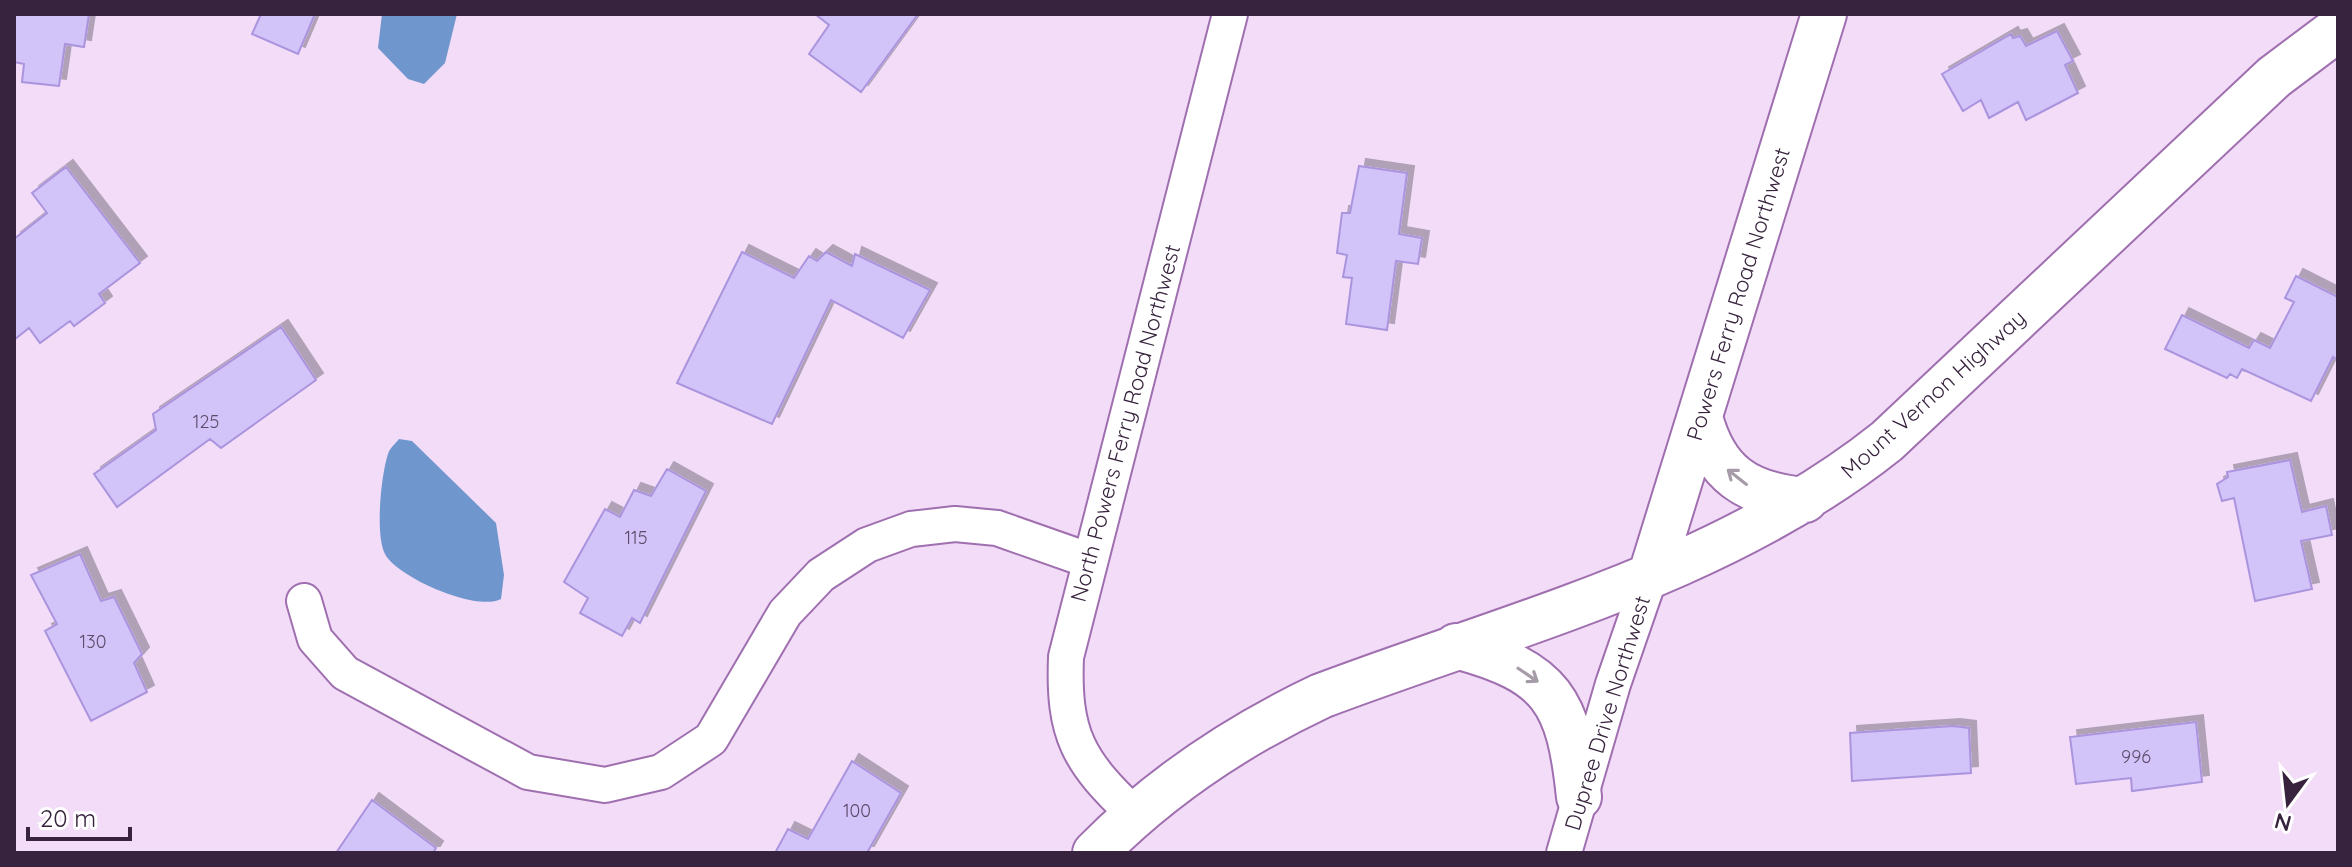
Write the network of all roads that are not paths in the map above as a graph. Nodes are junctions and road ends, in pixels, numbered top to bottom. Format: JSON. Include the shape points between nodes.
{"nodes":[{"id":1,"x":1230,"y":14,"type":"edge"},
{"id":2,"x":1824,"y":14,"type":"edge"},
{"id":3,"x":2338,"y":29,"type":"edge"},
{"id":4,"x":1700,"y":417,"type":"junction"},
{"id":5,"x":1805,"y":500,"type":"junction"},
{"id":6,"x":1088,"y":560,"type":"junction"},
{"id":7,"x":1651,"y":574,"type":"junction"},
{"id":8,"x":304,"y":601,"type":"dead end"},
{"id":9,"x":1456,"y":646,"type":"junction"},
{"id":10,"x":1579,"y":797,"type":"junction"},
{"id":11,"x":1134,"y":814,"type":"junction"},
{"id":12,"x":1095,"y":853,"type":"edge"},
{"id":13,"x":1564,"y":853,"type":"edge"}],
"edges":[{"from":1,"to":6,"type":"street","name":"North Powers Ferry Road Northwest"},
{"from":2,"to":4,"type":"street","name":"Powers Ferry Road Northwest"},
{"from":3,"to":5,"type":"street","name":"Mount Vernon Highway","via":[[2255,94],[1887,441]]},
{"from":5,"to":4,"type":"street","one_way":true,"via":[[1773,496],[1735,479],[1712,452]]},
{"from":4,"to":7,"type":"street","name":"Powers Ferry Road Northwest"},
{"from":5,"to":7,"type":"street","name":"Mount Vernon Highway","via":[[1727,543]]},
{"from":6,"to":8,"type":"street","via":[[997,528],[955,524],[911,529],[867,545],[821,575],[785,613],[711,739],[661,772],[605,785],[528,772],[345,673],[315,639]]},
{"from":6,"to":11,"type":"street","name":"North Powers Ferry Road Northwest","via":[[1066,657],[1065,699],[1081,755],[1096,778]]},
{"from":7,"to":9,"type":"street","name":"Mount Vernon Highway"},
{"from":7,"to":10,"type":"street","name":"Dupree Drive Northwest"},
{"from":9,"to":10,"type":"street","one_way":true,"via":[[1507,662],[1551,695],[1569,728]]},
{"from":9,"to":11,"type":"street","name":"Mount Vernon Highway","via":[[1271,719]]},
{"from":10,"to":13,"type":"street","name":"Dupree Drive Northwest"},
{"from":11,"to":12,"type":"street"}]}
